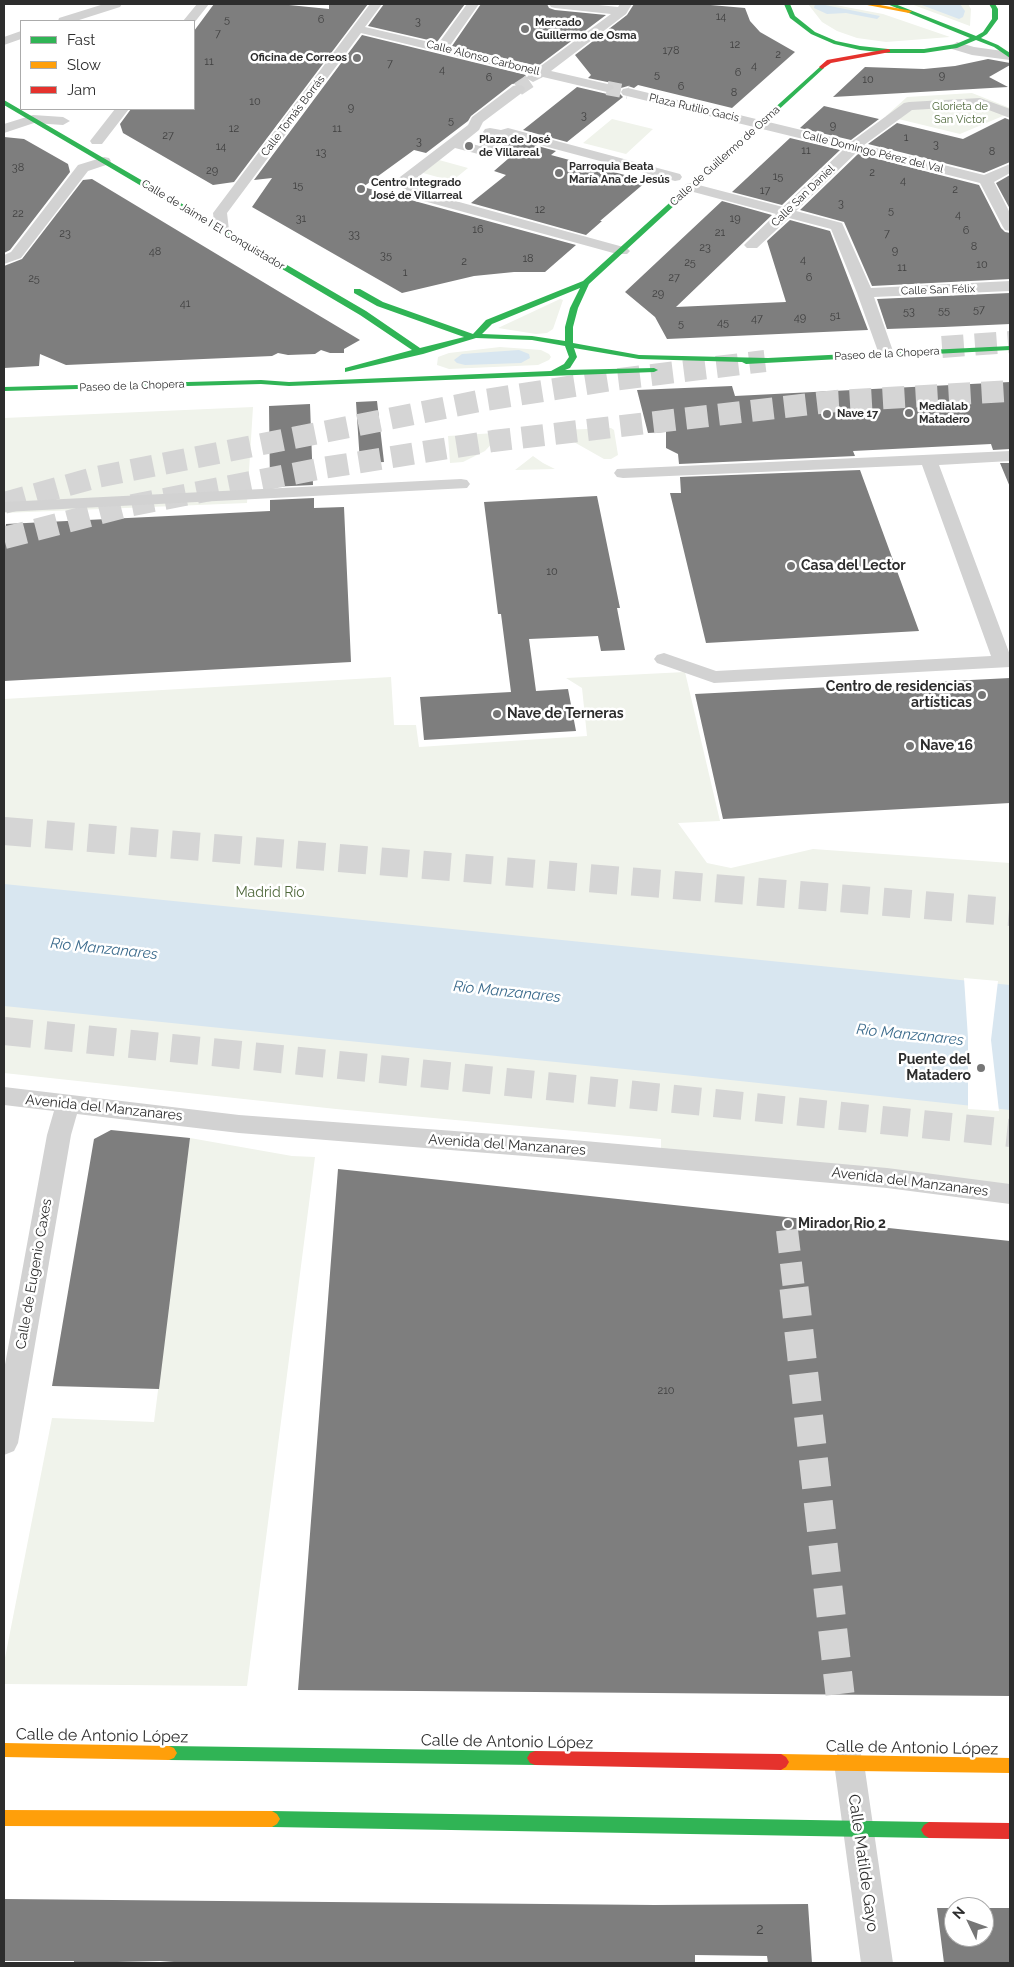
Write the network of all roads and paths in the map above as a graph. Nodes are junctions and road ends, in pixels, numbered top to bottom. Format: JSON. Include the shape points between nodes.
{"nodes":[{"id":1,"x":116,"y":4,"type":"edge"},
{"id":2,"x":203,"y":4,"type":"edge"},
{"id":3,"x":376,"y":4,"type":"edge"},
{"id":4,"x":473,"y":4,"type":"edge"},
{"id":5,"x":556,"y":4,"type":"edge"},
{"id":6,"x":866,"y":4,"type":"edge"},
{"id":7,"x":890,"y":4,"type":"edge"},
{"id":8,"x":782,"y":6,"type":"edge"},
{"id":9,"x":994,"y":6,"type":"edge"},
{"id":10,"x":624,"y":7,"type":"edge"},
{"id":11,"x":909,"y":11,"type":"junction"},
{"id":12,"x":1010,"y":12,"type":"edge"},
{"id":13,"x":67,"y":20,"type":"edge"},
{"id":14,"x":190,"y":20,"type":"edge"},
{"id":15,"x":1007,"y":26,"type":"dead end"},
{"id":16,"x":990,"y":27,"type":"junction"},
{"id":17,"x":358,"y":29,"type":"junction"},
{"id":18,"x":812,"y":33,"type":"junction"},
{"id":19,"x":20,"y":36,"type":"edge"},
{"id":20,"x":976,"y":38,"type":"junction"},
{"id":21,"x":4,"y":41,"type":"edge"},
{"id":22,"x":956,"y":46,"type":"junction"},
{"id":23,"x":442,"y":48,"type":"junction"},
{"id":24,"x":888,"y":51,"type":"junction"},
{"id":25,"x":1010,"y":56,"type":"edge"},
{"id":26,"x":828,"y":62,"type":"junction"},
{"id":27,"x":535,"y":77,"type":"junction"},
{"id":28,"x":607,"y":88,"type":"tunnel mouth"},
{"id":29,"x":518,"y":89,"type":"tunnel mouth"},
{"id":30,"x":628,"y":92,"type":"tunnel mouth"},
{"id":31,"x":4,"y":102,"type":"edge"},
{"id":32,"x":46,"y":110,"type":"edge"},
{"id":33,"x":121,"y":110,"type":"edge"},
{"id":34,"x":1010,"y":114,"type":"edge"},
{"id":35,"x":33,"y":119,"type":"junction"},
{"id":36,"x":67,"y":123,"type":"joint"},
{"id":37,"x":475,"y":124,"type":"junction"},
{"id":38,"x":761,"y":124,"type":"junction"},
{"id":39,"x":4,"y":129,"type":"edge"},
{"id":40,"x":503,"y":135,"type":"junction"},
{"id":41,"x":452,"y":143,"type":"junction"},
{"id":42,"x":856,"y":145,"type":"junction"},
{"id":43,"x":99,"y":146,"type":"junction"},
{"id":44,"x":1010,"y":168,"type":"edge"},
{"id":45,"x":675,"y":176,"type":"dead end"},
{"id":46,"x":986,"y":180,"type":"junction"},
{"id":47,"x":691,"y":187,"type":"junction"},
{"id":48,"x":216,"y":210,"type":"junction"},
{"id":49,"x":784,"y":213,"type":"junction"},
{"id":50,"x":237,"y":222,"type":"dead end"},
{"id":51,"x":1010,"y":227,"type":"edge"},
{"id":52,"x":222,"y":230,"type":"junction"},
{"id":53,"x":752,"y":245,"type":"dead end"},
{"id":54,"x":622,"y":251,"type":"junction"},
{"id":55,"x":4,"y":260,"type":"edge"},
{"id":56,"x":586,"y":283,"type":"junction"},
{"id":57,"x":346,"y":285,"type":"dead end"},
{"id":58,"x":1010,"y":286,"type":"edge"},
{"id":59,"x":865,"y":293,"type":"junction"},
{"id":60,"x":472,"y":336,"type":"junction"},
{"id":61,"x":569,"y":346,"type":"junction"},
{"id":62,"x":1010,"y":348,"type":"edge"},
{"id":63,"x":886,"y":354,"type":"junction"},
{"id":64,"x":764,"y":360,"type":"junction"},
{"id":65,"x":422,"y":361,"type":"junction"},
{"id":66,"x":553,"y":373,"type":"junction"},
{"id":67,"x":445,"y":378,"type":"junction"},
{"id":68,"x":261,"y":382,"type":"junction"},
{"id":69,"x":4,"y":389,"type":"edge"},
{"id":70,"x":1010,"y":456,"type":"edge"},
{"id":71,"x":929,"y":460,"type":"junction"},
{"id":72,"x":623,"y":473,"type":"dead end"},
{"id":73,"x":460,"y":484,"type":"dead end"},
{"id":74,"x":4,"y":506,"type":"edge"},
{"id":75,"x":664,"y":659,"type":"dead end"},
{"id":76,"x":1006,"y":661,"type":"edge"},
{"id":77,"x":4,"y":1096,"type":"edge"},
{"id":78,"x":68,"y":1105,"type":"junction"},
{"id":79,"x":1010,"y":1194,"type":"edge"},
{"id":80,"x":4,"y":1443,"type":"edge"},
{"id":81,"x":4,"y":1750,"type":"edge"},
{"id":82,"x":849,"y":1763,"type":"junction"},
{"id":83,"x":1010,"y":1766,"type":"edge"},
{"id":84,"x":4,"y":1818,"type":"edge"},
{"id":85,"x":859,"y":1828,"type":"junction"},
{"id":86,"x":1010,"y":1831,"type":"edge"},
{"id":87,"x":877,"y":1963,"type":"edge"}],
"edges":[{"from":1,"to":13,"type":"street"},
{"from":2,"to":14,"type":"street"},
{"from":3,"to":17,"type":"street","name":"Calle Tomás Borrás"},
{"from":4,"to":23,"type":"street"},
{"from":5,"to":10,"type":"street"},
{"from":6,"to":11,"type":"street"},
{"from":7,"to":11,"type":"street"},
{"from":8,"to":18,"type":"street"},
{"from":9,"to":12,"type":"street"},
{"from":9,"to":16,"type":"street","via":[[995,19]]},
{"from":10,"to":27,"type":"street"},
{"from":11,"to":20,"type":"street"},
{"from":15,"to":16,"type":"street"},
{"from":16,"to":20,"type":"street"},
{"from":17,"to":23,"type":"street","name":"Calle Alonso Carbonell"},
{"from":17,"to":48,"type":"street","name":"Calle Tomás Borrás"},
{"from":18,"to":24,"type":"street","via":[[834,42]]},
{"from":18,"to":26,"type":"street","via":[[825,45]]},
{"from":19,"to":21,"type":"street"},
{"from":20,"to":22,"type":"street"},
{"from":20,"to":25,"type":"street"},
{"from":22,"to":24,"type":"street","via":[[924,51]]},
{"from":22,"to":25,"type":"street"},
{"from":23,"to":27,"type":"street","name":"Calle Alonso Carbonell"},
{"from":24,"to":26,"type":"street"},
{"from":26,"to":38,"type":"street","name":"Calle de Guillermo de Osma"},
{"from":27,"to":28,"type":"street","name":"Calle Alonso Carbonell"},
{"from":29,"to":37,"type":"street"},
{"from":30,"to":38,"type":"street","name":"Plaza Rutilio Gacis"},
{"from":31,"to":35,"type":"street","name":"Calle de Jaime I El Conquistador"},
{"from":32,"to":36,"type":"street"},
{"from":33,"to":43,"type":"street"},
{"from":34,"to":42,"type":"street","via":[[980,102],[909,106]]},
{"from":35,"to":36,"type":"street"},
{"from":35,"to":39,"type":"street"},
{"from":35,"to":43,"type":"street","name":"Calle de Jaime I El Conquistador"},
{"from":37,"to":40,"type":"street"},
{"from":37,"to":41,"type":"street"},
{"from":38,"to":42,"type":"street","name":"Calle Domingo Pérez del Val"},
{"from":38,"to":47,"type":"street","name":"Calle de Guillermo de Osma"},
{"from":40,"to":41,"type":"street","via":[[482,152]]},
{"from":40,"to":45,"type":"street","via":[[508,132]]},
{"from":41,"to":54,"type":"street","via":[[405,180],[414,194]]},
{"from":42,"to":46,"type":"street","name":"Calle Domingo Pérez del Val"},
{"from":42,"to":49,"type":"street","name":"Calle San Daniel"},
{"from":43,"to":52,"type":"street","name":"Calle de Jaime I El Conquistador"},
{"from":43,"to":55,"type":"street","via":[[16,255]]},
{"from":44,"to":46,"type":"street"},
{"from":46,"to":51,"type":"street"},
{"from":47,"to":49,"type":"street"},
{"from":47,"to":54,"type":"street","name":"Calle de Guillermo de Osma"},
{"from":48,"to":50,"type":"street","name":"Calle de Jaime I El Conquistador"},
{"from":48,"to":52,"type":"street"},
{"from":49,"to":53,"type":"street","name":"Calle San Daniel"},
{"from":49,"to":59,"type":"street","via":[[837,226]]},
{"from":52,"to":65,"type":"street","name":"Calle de Jaime I El Conquistador","via":[[363,313]]},
{"from":54,"to":56,"type":"street","name":"Calle de Guillermo de Osma"},
{"from":56,"to":60,"type":"street","name":"Calle de Guillermo de Osma","via":[[489,322]]},
{"from":56,"to":61,"type":"street","name":"Calle de Guillermo de Osma","via":[[574,308]]},
{"from":57,"to":60,"type":"street","via":[[380,304]]},
{"from":58,"to":59,"type":"street","name":"Calle San Félix"},
{"from":59,"to":63,"type":"street"},
{"from":60,"to":61,"type":"street","name":"Paseo de la Chopera","via":[[532,338]]},
{"from":60,"to":65,"type":"street","name":"Paseo de la Chopera"},
{"from":61,"to":64,"type":"street","name":"Paseo de la Chopera","via":[[639,356]]},
{"from":61,"to":66,"type":"street","name":"Calle de Guillermo de Osma","via":[[573,357],[567,366]]},
{"from":62,"to":63,"type":"street","name":"Paseo de la Chopera"},
{"from":63,"to":64,"type":"street","name":"Paseo de la Chopera"},
{"from":64,"to":66,"type":"street","name":"Paseo de la Chopera","via":[[641,372]]},
{"from":65,"to":67,"type":"street","name":"Calle de Jaime I El Conquistador"},
{"from":65,"to":68,"type":"street","name":"Paseo de la Chopera","via":[[292,374]]},
{"from":66,"to":67,"type":"street","name":"Paseo de la Chopera"},
{"from":67,"to":68,"type":"street","name":"Paseo de la Chopera","via":[[289,384]]},
{"from":68,"to":69,"type":"street","name":"Paseo de la Chopera"},
{"from":70,"to":71,"type":"street"},
{"from":71,"to":72,"type":"street"},
{"from":71,"to":76,"type":"street"},
{"from":73,"to":74,"type":"street"},
{"from":75,"to":76,"type":"street","via":[[714,677]]},
{"from":77,"to":78,"type":"street","name":"Avenida del Manzanares"},
{"from":78,"to":79,"type":"street","name":"Avenida del Manzanares","via":[[298,1130],[877,1177]]},
{"from":78,"to":80,"type":"street","name":"Calle de Eugenio Caxes","via":[[59,1135]]},
{"from":81,"to":82,"type":"street","name":"Calle de Antonio López"},
{"from":82,"to":83,"type":"street","name":"Calle de Antonio López"},
{"from":82,"to":85,"type":"street","name":"Calle Matilde Gayo"},
{"from":84,"to":85,"type":"street"},
{"from":85,"to":86,"type":"street"},
{"from":85,"to":87,"type":"street","name":"Calle Matilde Gayo"}]}
